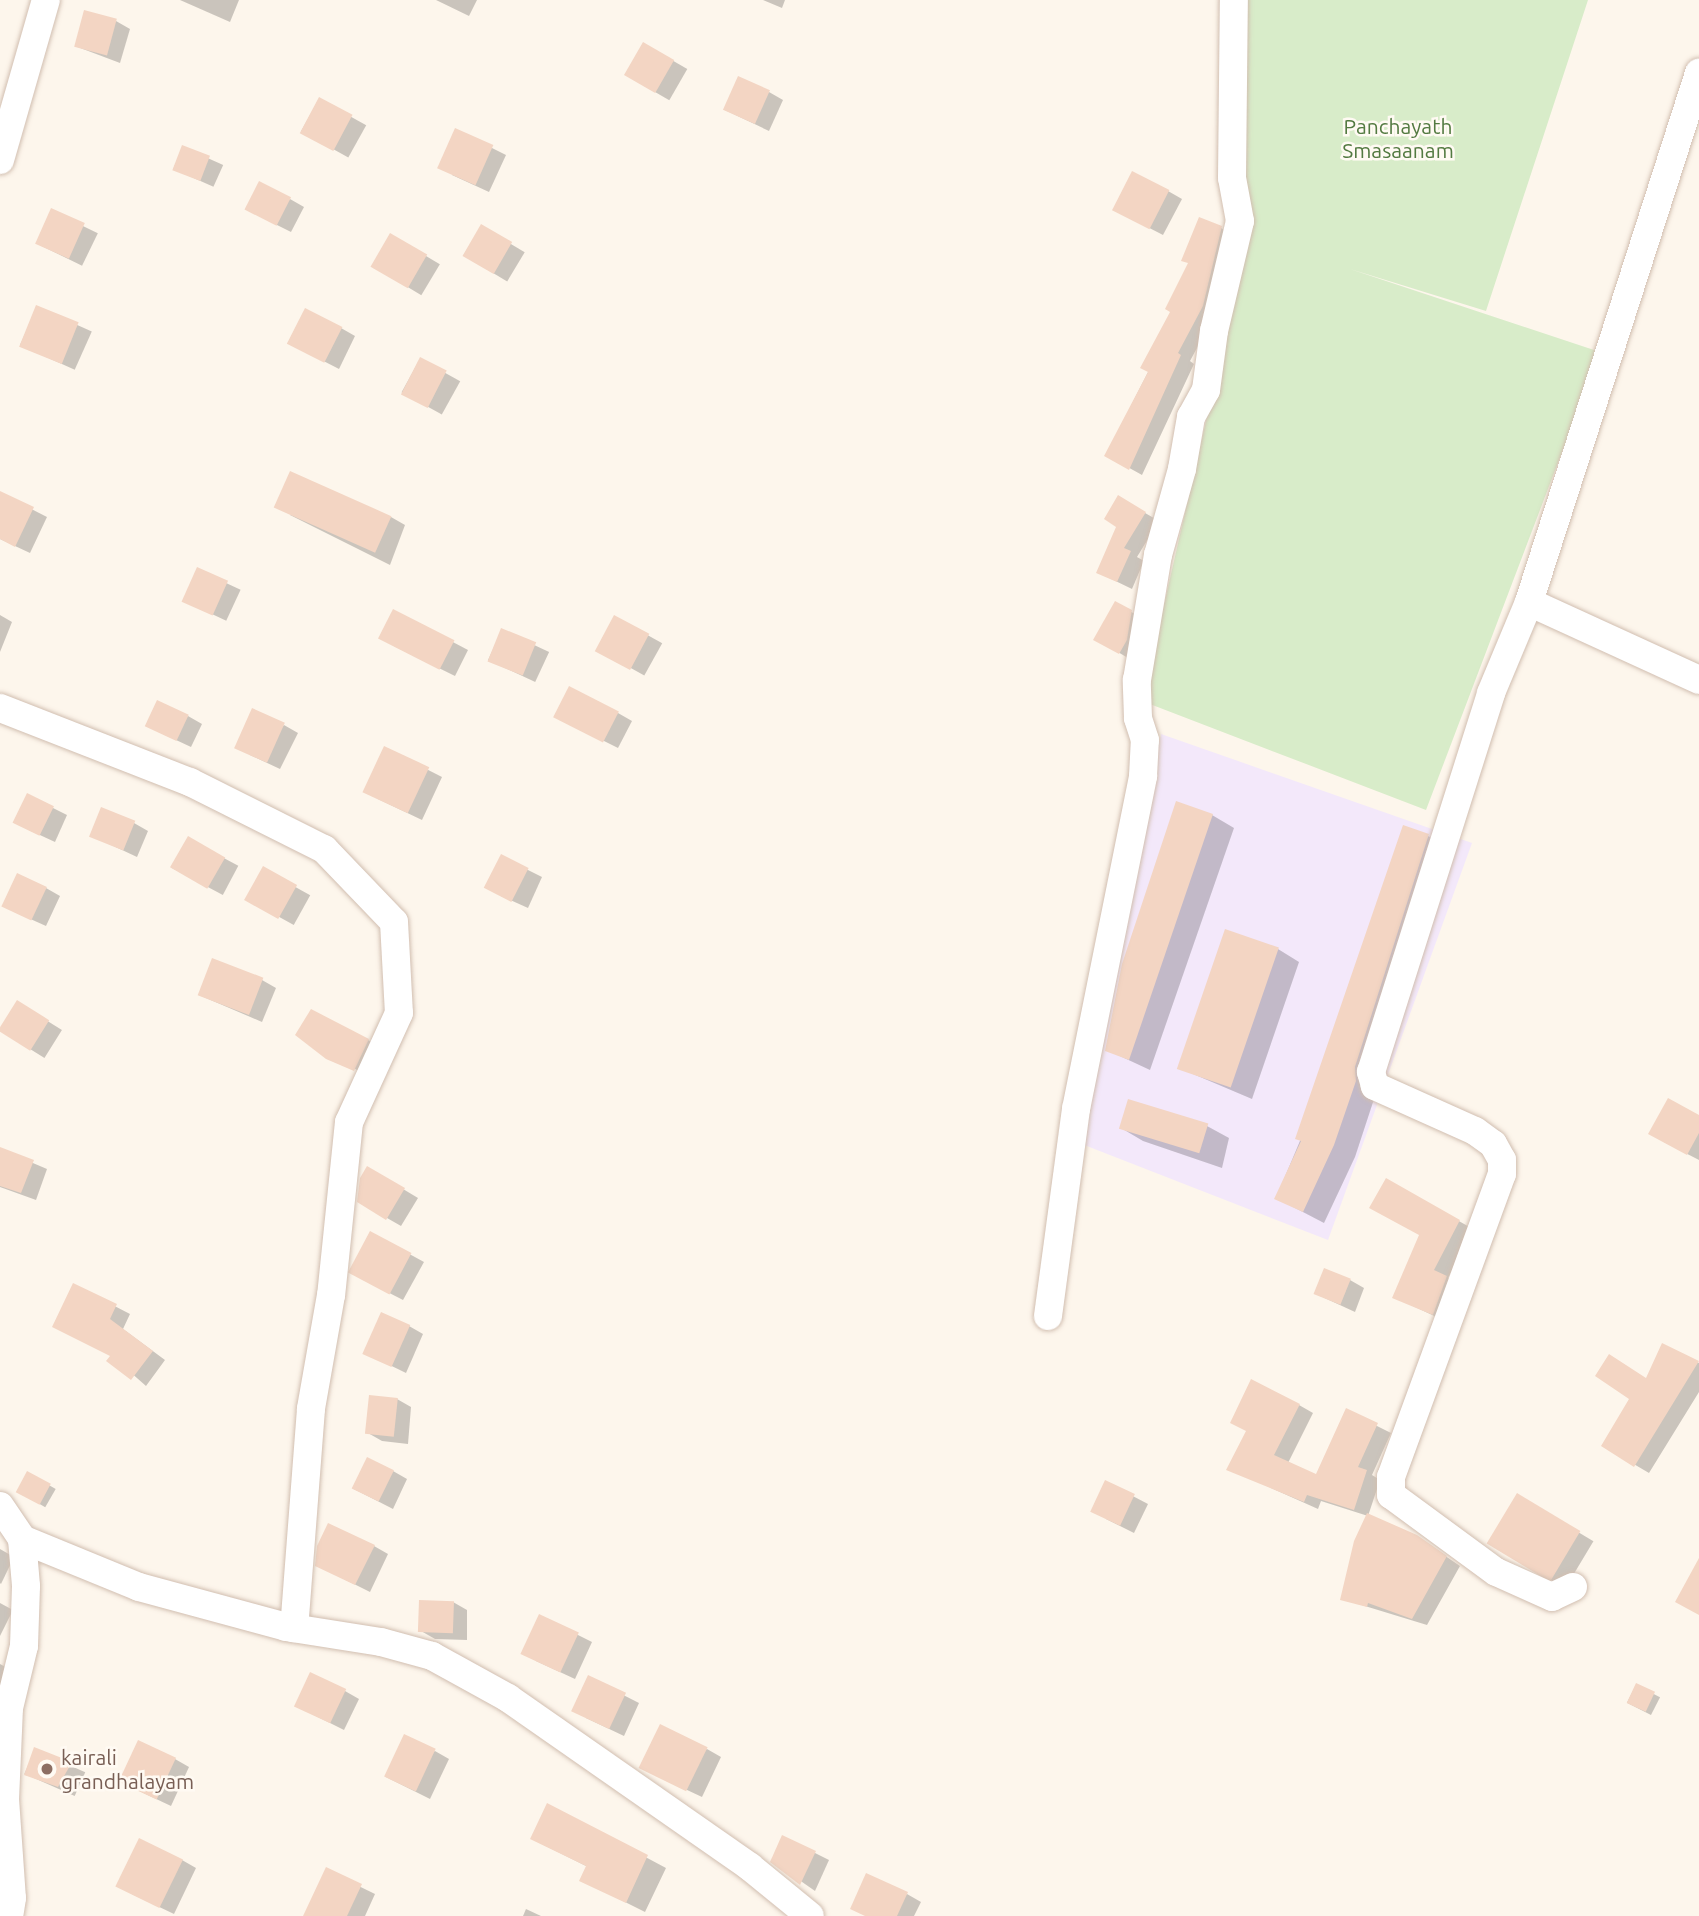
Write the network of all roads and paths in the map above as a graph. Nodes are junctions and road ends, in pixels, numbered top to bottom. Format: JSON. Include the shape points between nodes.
{"nodes":[{"id":1,"x":46,"y":0,"type":"edge"},
{"id":2,"x":1234,"y":0,"type":"edge"},
{"id":3,"x":1699,"y":73,"type":"edge"},
{"id":4,"x":0,"y":160,"type":"edge"},
{"id":5,"x":1529,"y":602,"type":"junction"},
{"id":6,"x":1699,"y":680,"type":"edge"},
{"id":7,"x":0,"y":708,"type":"edge"},
{"id":8,"x":1048,"y":1316,"type":"dead end"},
{"id":9,"x":0,"y":1506,"type":"edge"},
{"id":10,"x":22,"y":1539,"type":"junction"},
{"id":11,"x":1573,"y":1587,"type":"dead end"},
{"id":12,"x":294,"y":1628,"type":"junction"},
{"id":13,"x":9,"y":1916,"type":"edge"},
{"id":14,"x":810,"y":1916,"type":"edge"}],
"edges":[{"from":1,"to":4,"type":"street"},
{"from":2,"to":8,"type":"street","via":[[1232,178],[1240,221],[1214,331],[1206,390],[1191,417],[1158,555],[1137,680],[1138,718],[1145,740],[1143,776],[1076,1109]]},
{"from":3,"to":5,"type":"street"},
{"from":5,"to":6,"type":"street"},
{"from":5,"to":11,"type":"street","via":[[1491,693],[1371,1072],[1375,1086],[1475,1131],[1493,1144],[1502,1160],[1502,1174],[1391,1477],[1391,1494],[1496,1572],[1552,1597]]},
{"from":7,"to":12,"type":"street","via":[[190,782],[324,849],[394,922],[399,1013],[349,1122],[331,1295],[311,1409]]},
{"from":9,"to":10,"type":"street"},
{"from":10,"to":12,"type":"street","via":[[139,1587]]},
{"from":10,"to":13,"type":"street","via":[[24,1646],[9,1708],[5,1799],[12,1898]]},
{"from":12,"to":14,"type":"street","via":[[381,1642],[432,1656],[471,1674],[750,1867]]}]}
